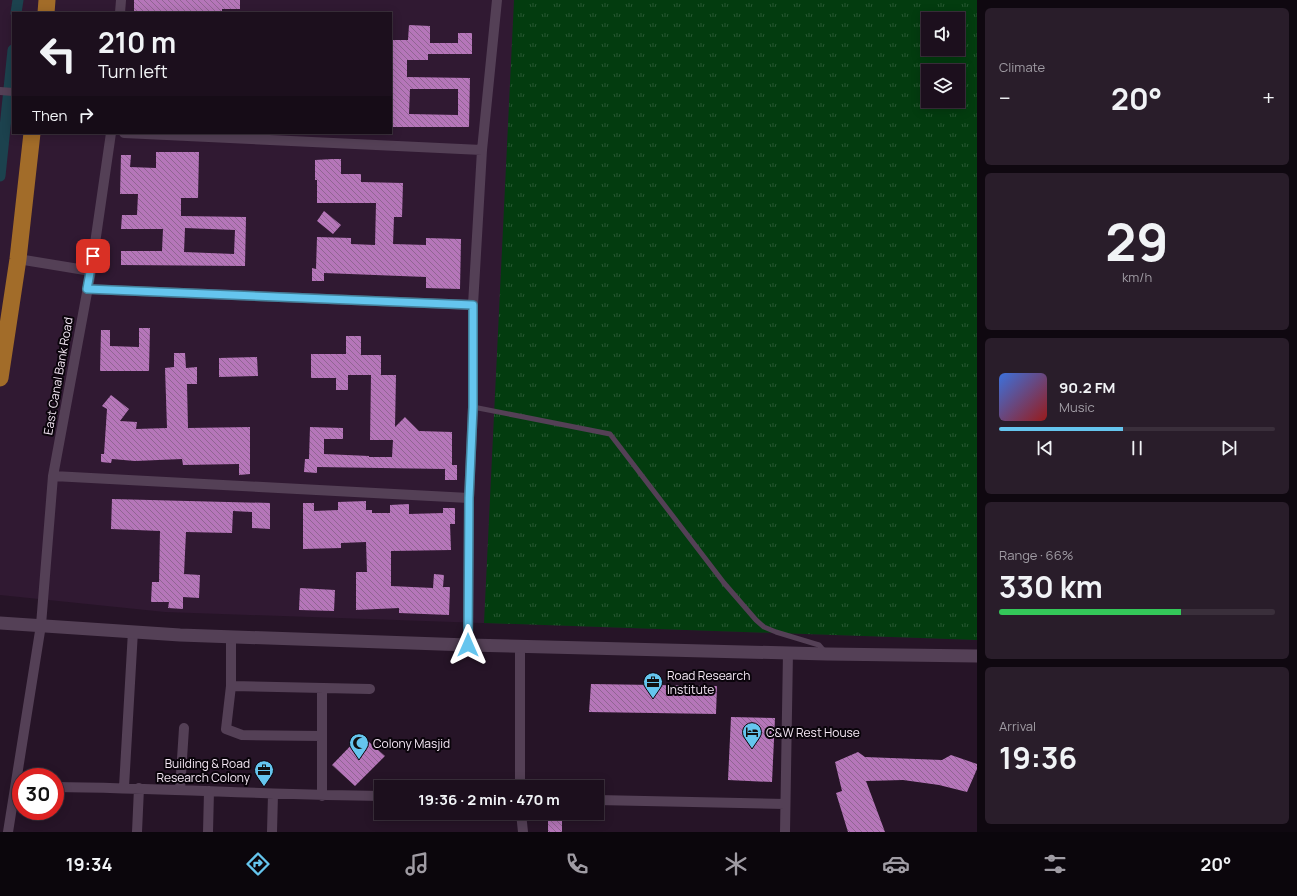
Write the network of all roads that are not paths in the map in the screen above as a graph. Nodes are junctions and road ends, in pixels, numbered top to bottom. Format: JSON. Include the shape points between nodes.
{"nodes":[{"id":1,"x":47,"y":0,"type":"edge"},
{"id":2,"x":121,"y":0,"type":"edge"},
{"id":3,"x":497,"y":0,"type":"edge"},
{"id":4,"x":46,"y":12,"type":"edge"},
{"id":5,"x":120,"y":12,"type":"edge"},
{"id":6,"x":0,"y":90,"type":"edge"},
{"id":7,"x":12,"y":92,"type":"edge"},
{"id":8,"x":32,"y":134,"type":"edge"},
{"id":9,"x":111,"y":134,"type":"edge"},
{"id":10,"x":145,"y":134,"type":"edge"},
{"id":11,"x":482,"y":150,"type":"junction"},
{"id":12,"x":18,"y":259,"type":"junction"},
{"id":13,"x":91,"y":271,"type":"junction"},
{"id":14,"x":87,"y":289,"type":"junction"},
{"id":15,"x":473,"y":305,"type":"junction"},
{"id":16,"x":0,"y":378,"type":"edge"},
{"id":17,"x":473,"y":407,"type":"junction"},
{"id":18,"x":53,"y":476,"type":"junction"},
{"id":19,"x":469,"y":498,"type":"junction"},
{"id":20,"x":0,"y":623,"type":"edge"},
{"id":21,"x":41,"y":625,"type":"junction"},
{"id":22,"x":133,"y":631,"type":"junction"},
{"id":23,"x":231,"y":636,"type":"junction"},
{"id":24,"x":468,"y":645,"type":"junction"},
{"id":25,"x":520,"y":646,"type":"junction"},
{"id":26,"x":788,"y":652,"type":"junction"},
{"id":27,"x":828,"y":654,"type":"junction"},
{"id":28,"x":977,"y":656,"type":"edge"},
{"id":29,"x":231,"y":686,"type":"junction"},
{"id":30,"x":322,"y":688,"type":"junction"},
{"id":31,"x":370,"y":689,"type":"dead end"},
{"id":32,"x":184,"y":728,"type":"dead end"},
{"id":33,"x":322,"y":736,"type":"junction"},
{"id":34,"x":21,"y":768,"type":"edge"},
{"id":35,"x":520,"y":780,"type":"edge"},
{"id":36,"x":64,"y":786,"type":"edge"},
{"id":37,"x":124,"y":787,"type":"junction"},
{"id":38,"x":139,"y":788,"type":"junction"},
{"id":39,"x":180,"y":790,"type":"junction"},
{"id":40,"x":208,"y":791,"type":"junction"},
{"id":41,"x":273,"y":794,"type":"junction"},
{"id":42,"x":322,"y":796,"type":"junction"},
{"id":43,"x":374,"y":796,"type":"edge"},
{"id":44,"x":604,"y":800,"type":"edge"},
{"id":45,"x":785,"y":804,"type":"junction"},
{"id":46,"x":12,"y":814,"type":"edge"},
{"id":47,"x":522,"y":820,"type":"edge"},
{"id":48,"x":8,"y":832,"type":"edge"},
{"id":49,"x":137,"y":832,"type":"edge"},
{"id":50,"x":208,"y":832,"type":"edge"},
{"id":51,"x":272,"y":832,"type":"edge"},
{"id":52,"x":523,"y":832,"type":"edge"},
{"id":53,"x":785,"y":832,"type":"edge"}],
"edges":[{"from":1,"to":4,"type":"highway"},
{"from":2,"to":5,"type":"street"},
{"from":3,"to":11,"type":"street"},
{"from":6,"to":7,"type":"street"},
{"from":8,"to":12,"type":"highway"},
{"from":9,"to":13,"type":"street","name":"East Canal Bank Road"},
{"from":10,"to":11,"type":"street"},
{"from":11,"to":15,"type":"street"},
{"from":12,"to":13,"type":"street"},
{"from":12,"to":16,"type":"highway"},
{"from":13,"to":14,"type":"street","name":"East Canal Bank Road"},
{"from":14,"to":15,"type":"street"},
{"from":14,"to":18,"type":"street","name":"East Canal Bank Road"},
{"from":15,"to":17,"type":"street"},
{"from":17,"to":19,"type":"street"},
{"from":17,"to":27,"type":"lane","via":[[610,434],[756,620],[776,632],[819,645]]},
{"from":18,"to":19,"type":"street"},
{"from":18,"to":21,"type":"street","name":"East Canal Bank Road"},
{"from":19,"to":24,"type":"street"},
{"from":20,"to":21,"type":"street"},
{"from":21,"to":22,"type":"street"},
{"from":21,"to":34,"type":"street","name":"East Canal Bank Road"},
{"from":22,"to":23,"type":"street"},
{"from":22,"to":37,"type":"street"},
{"from":23,"to":24,"type":"street"},
{"from":23,"to":29,"type":"street"},
{"from":24,"to":25,"type":"street"},
{"from":25,"to":26,"type":"street"},
{"from":25,"to":35,"type":"street"},
{"from":26,"to":27,"type":"street"},
{"from":26,"to":45,"type":"street"},
{"from":27,"to":28,"type":"street"},
{"from":29,"to":30,"type":"street"},
{"from":29,"to":33,"type":"street","via":[[226,729],[242,735]]},
{"from":30,"to":31,"type":"street"},
{"from":30,"to":33,"type":"street"},
{"from":32,"to":39,"type":"street"},
{"from":33,"to":42,"type":"street"},
{"from":36,"to":37,"type":"street"},
{"from":37,"to":38,"type":"street"},
{"from":38,"to":39,"type":"street"},
{"from":38,"to":49,"type":"street"},
{"from":39,"to":40,"type":"street"},
{"from":40,"to":41,"type":"street"},
{"from":40,"to":50,"type":"street"},
{"from":41,"to":42,"type":"street"},
{"from":41,"to":51,"type":"street"},
{"from":42,"to":43,"type":"street"},
{"from":44,"to":45,"type":"street"},
{"from":45,"to":53,"type":"street"},
{"from":46,"to":48,"type":"street","name":"East Canal Bank Road"},
{"from":47,"to":52,"type":"street"}]}
